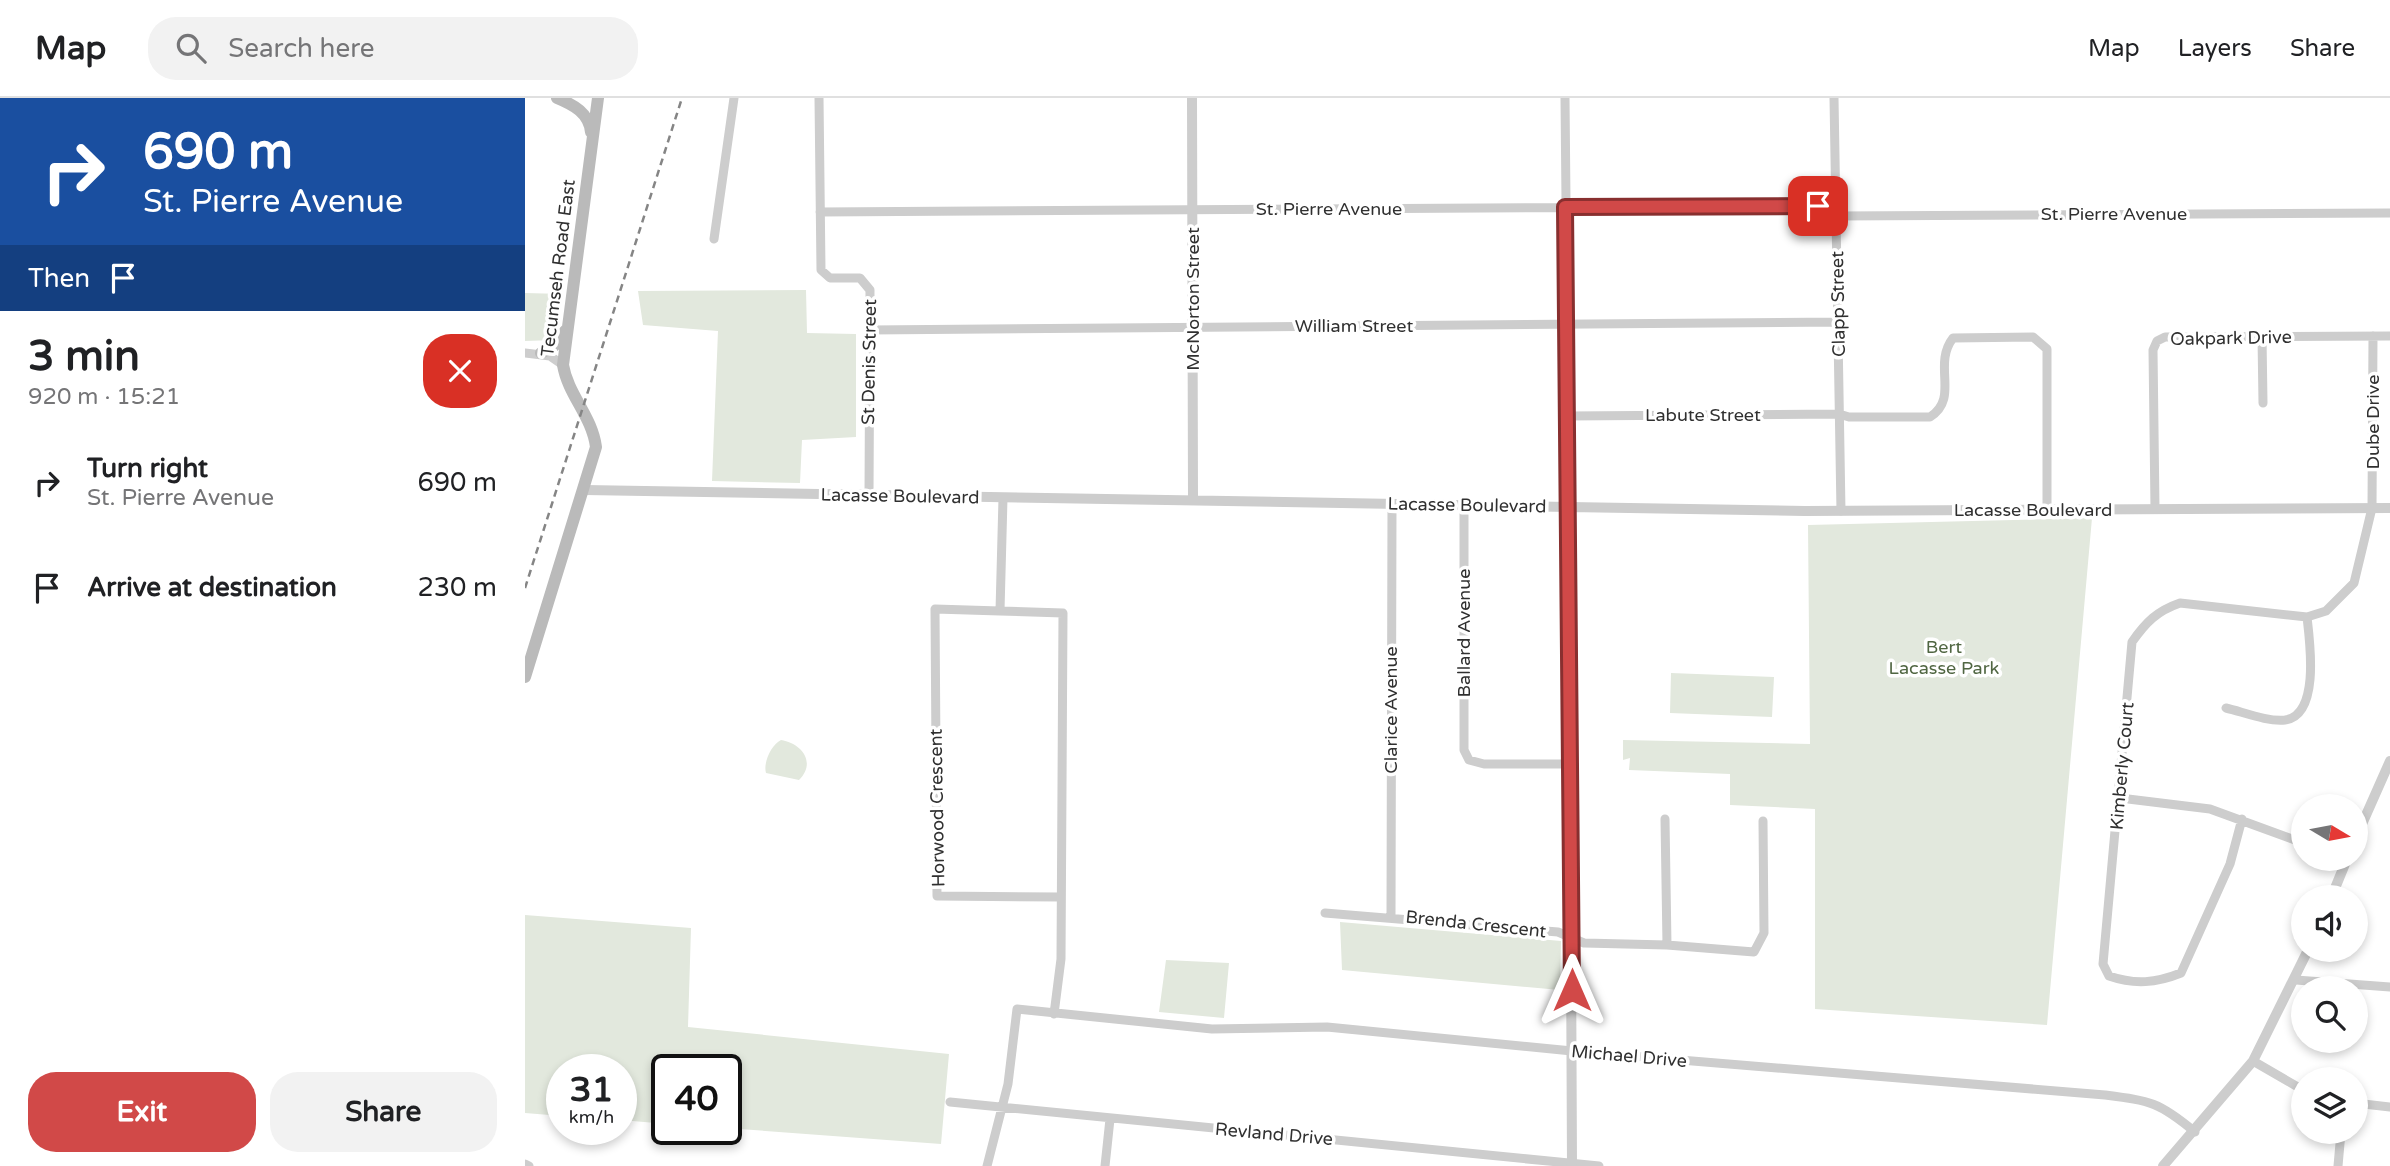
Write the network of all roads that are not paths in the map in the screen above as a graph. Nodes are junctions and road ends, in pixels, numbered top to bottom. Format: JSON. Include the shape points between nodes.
{"nodes":[{"id":1,"x":557,"y":98,"type":"edge"},
{"id":2,"x":598,"y":98,"type":"edge"},
{"id":3,"x":734,"y":98,"type":"edge"},
{"id":4,"x":819,"y":98,"type":"edge"},
{"id":5,"x":1192,"y":98,"type":"edge"},
{"id":6,"x":1565,"y":98,"type":"edge"},
{"id":7,"x":1834,"y":98,"type":"edge"},
{"id":8,"x":592,"y":143,"type":"junction"},
{"id":9,"x":1565,"y":207,"type":"junction"},
{"id":10,"x":1193,"y":210,"type":"junction"},
{"id":11,"x":1837,"y":211,"type":"junction"},
{"id":12,"x":820,"y":212,"type":"junction"},
{"id":13,"x":2390,"y":213,"type":"edge"},
{"id":14,"x":714,"y":239,"type":"dead end"},
{"id":15,"x":1839,"y":322,"type":"junction"},
{"id":16,"x":1567,"y":324,"type":"junction"},
{"id":17,"x":1194,"y":327,"type":"junction"},
{"id":18,"x":870,"y":330,"type":"junction"},
{"id":19,"x":565,"y":331,"type":"junction"},
{"id":20,"x":2373,"y":336,"type":"junction"},
{"id":21,"x":2390,"y":336,"type":"edge"},
{"id":22,"x":2262,"y":337,"type":"junction"},
{"id":23,"x":525,"y":353,"type":"edge"},
{"id":24,"x":541,"y":353,"type":"junction"},
{"id":25,"x":563,"y":365,"type":"junction"},
{"id":26,"x":2263,"y":403,"type":"dead end"},
{"id":27,"x":1839,"y":414,"type":"junction"},
{"id":28,"x":1568,"y":416,"type":"junction"},
{"id":29,"x":585,"y":490,"type":"junction"},
{"id":30,"x":869,"y":494,"type":"junction"},
{"id":31,"x":1003,"y":498,"type":"junction"},
{"id":32,"x":1193,"y":500,"type":"junction"},
{"id":33,"x":1392,"y":504,"type":"junction"},
{"id":34,"x":1464,"y":505,"type":"junction"},
{"id":35,"x":1569,"y":507,"type":"junction"},
{"id":36,"x":2372,"y":508,"type":"junction"},
{"id":37,"x":2390,"y":508,"type":"edge"},
{"id":38,"x":2155,"y":509,"type":"junction"},
{"id":39,"x":2047,"y":510,"type":"junction"},
{"id":40,"x":1841,"y":511,"type":"junction"},
{"id":41,"x":1000,"y":611,"type":"junction"},
{"id":42,"x":2308,"y":617,"type":"junction"},
{"id":43,"x":525,"y":677,"type":"edge"},
{"id":44,"x":2226,"y":708,"type":"dead end"},
{"id":45,"x":2390,"y":761,"type":"edge"},
{"id":46,"x":1571,"y":764,"type":"junction"},
{"id":47,"x":2120,"y":798,"type":"junction"},
{"id":48,"x":2368,"y":811,"type":"edge"},
{"id":49,"x":1665,"y":819,"type":"dead end"},
{"id":50,"x":2242,"y":819,"type":"junction"},
{"id":51,"x":1763,"y":821,"type":"dead end"},
{"id":52,"x":2291,"y":838,"type":"edge"},
{"id":53,"x":1061,"y":897,"type":"junction"},
{"id":54,"x":1325,"y":913,"type":"dead end"},
{"id":55,"x":1391,"y":916,"type":"junction"},
{"id":56,"x":1571,"y":938,"type":"junction"},
{"id":57,"x":1667,"y":945,"type":"junction"},
{"id":58,"x":2368,"y":985,"type":"edge"},
{"id":59,"x":2390,"y":987,"type":"edge"},
{"id":60,"x":2291,"y":988,"type":"edge"},
{"id":61,"x":1055,"y":1014,"type":"junction"},
{"id":62,"x":1572,"y":1051,"type":"junction"},
{"id":63,"x":2253,"y":1061,"type":"junction"},
{"id":64,"x":2291,"y":1083,"type":"edge"},
{"id":65,"x":950,"y":1102,"type":"dead end"},
{"id":66,"x":2368,"y":1104,"type":"edge"},
{"id":67,"x":2390,"y":1107,"type":"edge"},
{"id":68,"x":1004,"y":1108,"type":"junction"},
{"id":69,"x":1110,"y":1119,"type":"junction"},
{"id":70,"x":2195,"y":1132,"type":"junction"},
{"id":71,"x":2340,"y":1144,"type":"edge"},
{"id":72,"x":1572,"y":1165,"type":"edge"},
{"id":73,"x":987,"y":1166,"type":"edge"},
{"id":74,"x":1105,"y":1166,"type":"edge"},
{"id":75,"x":1599,"y":1166,"type":"edge"},
{"id":76,"x":2163,"y":1166,"type":"edge"},
{"id":77,"x":2338,"y":1166,"type":"edge"}],
"edges":[{"from":1,"to":8,"type":"main road","via":[[579,109],[590,123]]},
{"from":2,"to":8,"type":"main road","name":"Tecumseh Road East"},
{"from":3,"to":14,"type":"street"},
{"from":4,"to":12,"type":"street","name":"St Denis Street"},
{"from":5,"to":10,"type":"street","name":"McNorton Street"},
{"from":6,"to":9,"type":"street"},
{"from":7,"to":11,"type":"street","name":"Clapp Street"},
{"from":8,"to":19,"type":"main road","name":"Tecumseh Road East"},
{"from":9,"to":10,"type":"street","name":"St. Pierre Avenue"},
{"from":9,"to":11,"type":"street","name":"St. Pierre Avenue"},
{"from":9,"to":16,"type":"street"},
{"from":10,"to":12,"type":"street","name":"St. Pierre Avenue"},
{"from":10,"to":17,"type":"street","name":"McNorton Street"},
{"from":11,"to":13,"type":"street","name":"St. Pierre Avenue"},
{"from":11,"to":15,"type":"street","name":"Clapp Street"},
{"from":12,"to":18,"type":"street","name":"St Denis Street","via":[[821,270],[830,278],[860,278],[870,290]]},
{"from":15,"to":16,"type":"street","name":"William Street"},
{"from":15,"to":27,"type":"street","name":"Clapp Street"},
{"from":16,"to":17,"type":"street","name":"William Street"},
{"from":16,"to":28,"type":"street"},
{"from":17,"to":18,"type":"street","name":"William Street"},
{"from":17,"to":32,"type":"street","name":"McNorton Street"},
{"from":18,"to":30,"type":"street","name":"St Denis Street"},
{"from":19,"to":24,"type":"main road","via":[[554,346]]},
{"from":19,"to":25,"type":"main road","name":"Tecumseh Road East"},
{"from":20,"to":21,"type":"street","name":"Oakpark Drive"},
{"from":20,"to":22,"type":"street","name":"Oakpark Drive"},
{"from":20,"to":36,"type":"street","name":"Dube Drive"},
{"from":22,"to":26,"type":"street"},
{"from":22,"to":38,"type":"street","name":"Oakpark Drive","via":[[2165,337],[2157,341],[2153,350]]},
{"from":23,"to":24,"type":"street"},
{"from":24,"to":25,"type":"street"},
{"from":25,"to":29,"type":"main road","name":"Tecumseh Road East","via":[[566,381],[596,442]]},
{"from":27,"to":28,"type":"street","name":"Labute Street"},
{"from":27,"to":39,"type":"street","name":"Labute Street","via":[[1930,417],[1941,410],[1945,399],[1944,350],[1953,338],[2033,337],[2047,349]]},
{"from":27,"to":40,"type":"street","name":"Clapp Street"},
{"from":28,"to":35,"type":"street"},
{"from":29,"to":30,"type":"street","name":"Lacasse Boulevard"},
{"from":29,"to":43,"type":"main road","name":"Tecumseh Road East"},
{"from":30,"to":31,"type":"street","name":"Lacasse Boulevard"},
{"from":31,"to":32,"type":"street","name":"Lacasse Boulevard"},
{"from":31,"to":41,"type":"street"},
{"from":32,"to":33,"type":"street","name":"Lacasse Boulevard"},
{"from":33,"to":34,"type":"street","name":"Lacasse Boulevard"},
{"from":33,"to":55,"type":"street","name":"Clarice Avenue"},
{"from":34,"to":35,"type":"street","name":"Lacasse Boulevard"},
{"from":34,"to":46,"type":"street","name":"Ballard Avenue","via":[[1464,750],[1469,760],[1484,764]]},
{"from":35,"to":40,"type":"street","name":"Lacasse Boulevard"},
{"from":35,"to":46,"type":"street"},
{"from":36,"to":37,"type":"street","name":"Lacasse Boulevard"},
{"from":36,"to":38,"type":"street","name":"Lacasse Boulevard"},
{"from":36,"to":42,"type":"street","via":[[2354,583],[2326,611]]},
{"from":38,"to":39,"type":"street","name":"Lacasse Boulevard"},
{"from":39,"to":40,"type":"street","name":"Lacasse Boulevard"},
{"from":41,"to":53,"type":"street","name":"Horwood Crescent","via":[[1063,613]]},
{"from":41,"to":53,"type":"street","name":"Horwood Crescent","via":[[935,609],[936,896]]},
{"from":42,"to":44,"type":"street","via":[[2310,696],[2297,716],[2283,720]]},
{"from":42,"to":47,"type":"street","name":"Kimberly Court","via":[[2180,603],[2147,620],[2132,642]]},
{"from":45,"to":48,"type":"street"},
{"from":46,"to":56,"type":"street"},
{"from":47,"to":50,"type":"street","via":[[2210,809]]},
{"from":47,"to":50,"type":"street","name":"Kimberly Court","via":[[2103,964],[2109,976],[2122,981],[2157,983],[2181,973],[2230,864]]},
{"from":49,"to":57,"type":"street"},
{"from":50,"to":52,"type":"street"},
{"from":51,"to":57,"type":"street","name":"Brenda Crescent","via":[[1764,933],[1759,947],[1747,953]]},
{"from":53,"to":61,"type":"street"},
{"from":54,"to":55,"type":"street","name":"Brenda Crescent"},
{"from":55,"to":56,"type":"street","name":"Brenda Crescent","via":[[1558,932]]},
{"from":56,"to":57,"type":"street","name":"Brenda Crescent","via":[[1584,943]]},
{"from":56,"to":62,"type":"street"},
{"from":58,"to":59,"type":"street"},
{"from":60,"to":63,"type":"street"},
{"from":61,"to":62,"type":"street","name":"Michael Drive","via":[[1212,1029],[1327,1027]]},
{"from":61,"to":68,"type":"street","name":"Michael Drive","via":[[1017,1009]]},
{"from":62,"to":70,"type":"street","name":"Michael Drive","via":[[2145,1100],[2167,1108]]},
{"from":62,"to":72,"type":"street"},
{"from":63,"to":64,"type":"street"},
{"from":63,"to":70,"type":"street"},
{"from":65,"to":68,"type":"street","name":"Revland Drive"},
{"from":66,"to":67,"type":"street"},
{"from":68,"to":69,"type":"street","name":"Revland Drive"},
{"from":68,"to":73,"type":"street"},
{"from":69,"to":72,"type":"street","name":"Revland Drive"},
{"from":69,"to":74,"type":"street"},
{"from":70,"to":76,"type":"street"},
{"from":71,"to":77,"type":"street"},
{"from":72,"to":75,"type":"street","name":"Revland Drive"}]}
